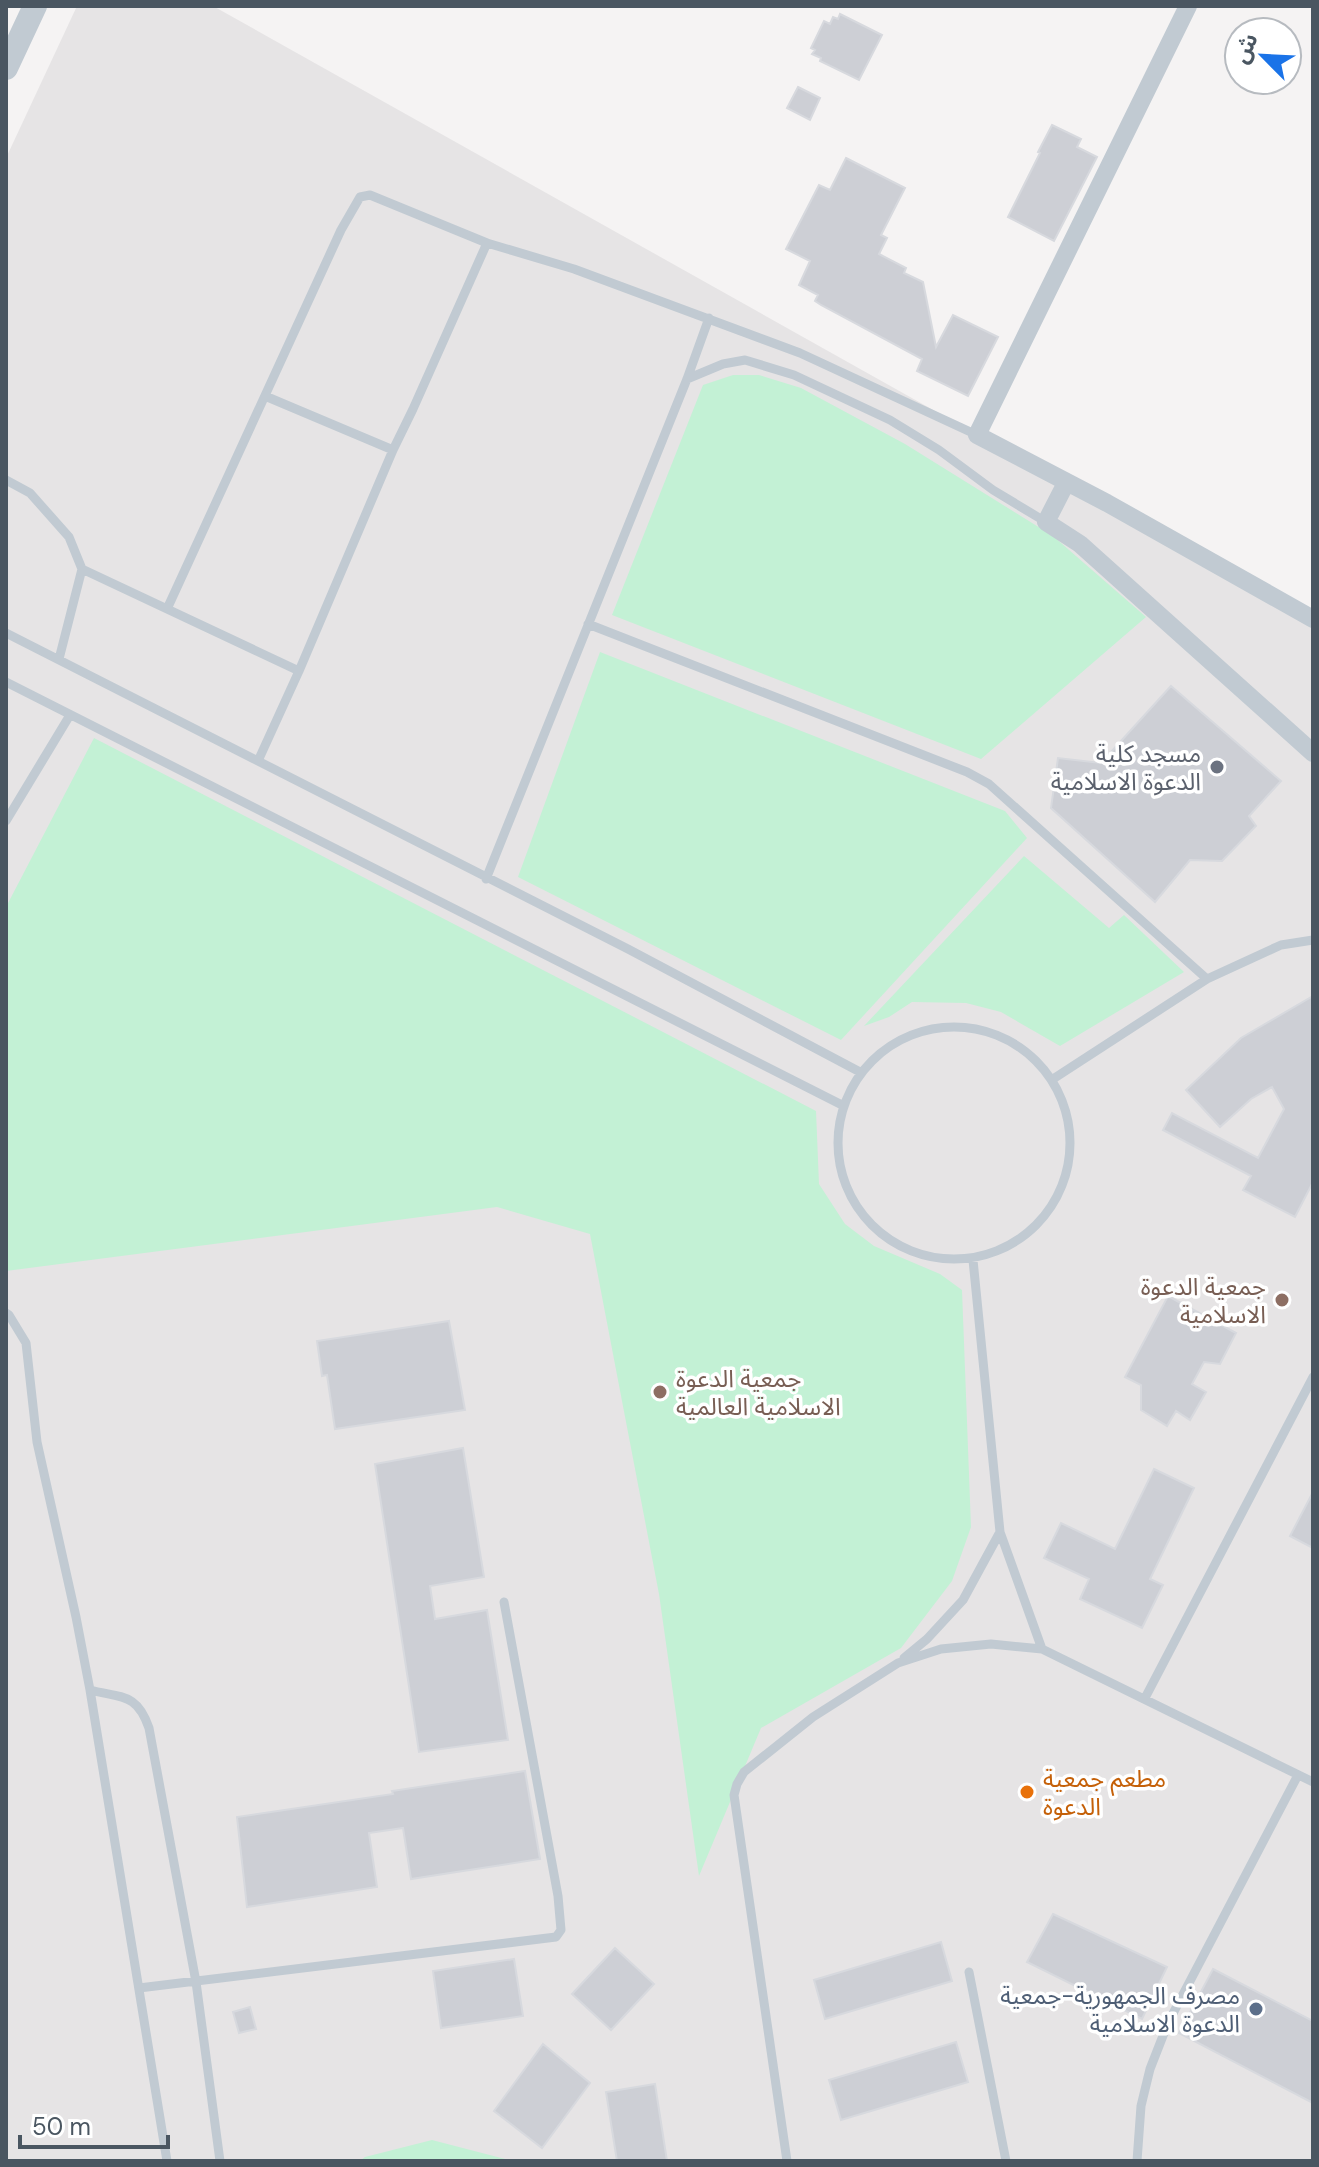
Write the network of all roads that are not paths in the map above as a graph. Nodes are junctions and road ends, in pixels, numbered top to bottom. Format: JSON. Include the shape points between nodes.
{"nodes":[{"id":1,"x":35,"y":6,"type":"edge"},
{"id":2,"x":1188,"y":6,"type":"edge"},
{"id":3,"x":6,"y":68,"type":"edge"},
{"id":4,"x":487,"y":243,"type":"junction"},
{"id":5,"x":709,"y":318,"type":"junction"},
{"id":6,"x":687,"y":379,"type":"junction"},
{"id":7,"x":265,"y":396,"type":"junction"},
{"id":8,"x":977,"y":435,"type":"junction"},
{"id":9,"x":393,"y":450,"type":"junction"},
{"id":10,"x":6,"y":480,"type":"edge"},
{"id":11,"x":1066,"y":483,"type":"junction"},
{"id":12,"x":1046,"y":522,"type":"junction"},
{"id":13,"x":82,"y":569,"type":"junction"},
{"id":14,"x":167,"y":609,"type":"junction"},
{"id":15,"x":1313,"y":619,"type":"edge"},
{"id":16,"x":588,"y":624,"type":"junction"},
{"id":17,"x":6,"y":633,"type":"edge"},
{"id":18,"x":59,"y":659,"type":"junction"},
{"id":19,"x":299,"y":671,"type":"junction"},
{"id":20,"x":6,"y":682,"type":"edge"},
{"id":21,"x":70,"y":715,"type":"junction"},
{"id":22,"x":1313,"y":753,"type":"edge"},
{"id":23,"x":258,"y":761,"type":"junction"},
{"id":24,"x":6,"y":821,"type":"edge"},
{"id":25,"x":486,"y":879,"type":"junction"},
{"id":26,"x":1313,"y":940,"type":"edge"},
{"id":27,"x":1207,"y":979,"type":"junction"},
{"id":28,"x":860,"y":1072,"type":"junction"},
{"id":29,"x":1053,"y":1079,"type":"junction"},
{"id":30,"x":842,"y":1105,"type":"junction"},
{"id":31,"x":973,"y":1260,"type":"junction"},
{"id":32,"x":6,"y":1313,"type":"edge"},
{"id":33,"x":1313,"y":1377,"type":"edge"},
{"id":34,"x":1000,"y":1532,"type":"junction"},
{"id":35,"x":504,"y":1602,"type":"dead end"},
{"id":36,"x":1042,"y":1649,"type":"junction"},
{"id":37,"x":898,"y":1663,"type":"junction"},
{"id":38,"x":90,"y":1690,"type":"junction"},
{"id":39,"x":1145,"y":1698,"type":"junction"},
{"id":40,"x":1298,"y":1775,"type":"junction"},
{"id":41,"x":1313,"y":1782,"type":"edge"},
{"id":42,"x":969,"y":1972,"type":"dead end"},
{"id":43,"x":196,"y":1982,"type":"junction"},
{"id":44,"x":139,"y":1988,"type":"junction"},
{"id":45,"x":167,"y":2161,"type":"edge"},
{"id":46,"x":220,"y":2161,"type":"edge"},
{"id":47,"x":787,"y":2161,"type":"edge"},
{"id":48,"x":1006,"y":2161,"type":"edge"},
{"id":49,"x":1137,"y":2161,"type":"edge"}],
"edges":[{"from":1,"to":3,"type":"street"},
{"from":2,"to":8,"type":"street"},
{"from":4,"to":5,"type":"lane"},
{"from":4,"to":7,"type":"lane","via":[[370,195],[360,197]]},
{"from":4,"to":9,"type":"lane"},
{"from":5,"to":6,"type":"lane"},
{"from":5,"to":8,"type":"lane","via":[[800,353]]},
{"from":6,"to":12,"type":"lane","via":[[745,360],[794,375],[890,420]]},
{"from":6,"to":16,"type":"lane"},
{"from":7,"to":9,"type":"lane"},
{"from":7,"to":14,"type":"lane"},
{"from":8,"to":11,"type":"street"},
{"from":9,"to":19,"type":"lane"},
{"from":10,"to":13,"type":"lane","via":[[30,493],[69,537]]},
{"from":11,"to":12,"type":"street"},
{"from":11,"to":15,"type":"street"},
{"from":12,"to":22,"type":"street","via":[[1080,544]]},
{"from":13,"to":14,"type":"lane"},
{"from":13,"to":18,"type":"lane"},
{"from":14,"to":19,"type":"lane"},
{"from":16,"to":25,"type":"lane"},
{"from":16,"to":27,"type":"lane","via":[[989,784]]},
{"from":17,"to":18,"type":"lane"},
{"from":18,"to":23,"type":"lane"},
{"from":19,"to":23,"type":"lane"},
{"from":20,"to":21,"type":"lane"},
{"from":21,"to":24,"type":"lane"},
{"from":21,"to":30,"type":"lane"},
{"from":23,"to":25,"type":"lane"},
{"from":25,"to":28,"type":"lane"},
{"from":26,"to":27,"type":"lane","via":[[1281,945]]},
{"from":27,"to":29,"type":"lane"},
{"from":28,"to":29,"type":"lane","via":[[903,1036],[959,1025],[1012,1040]]},
{"from":28,"to":30,"type":"lane"},
{"from":29,"to":31,"type":"lane","via":[[1072,1134],[1062,1191],[1026,1237]]},
{"from":30,"to":31,"type":"lane","via":[[838,1166],[864,1220],[913,1255]]},
{"from":31,"to":34,"type":"lane"},
{"from":32,"to":38,"type":"lane","via":[[26,1343],[37,1442]]},
{"from":33,"to":39,"type":"lane"},
{"from":34,"to":36,"type":"lane"},
{"from":34,"to":37,"type":"lane","via":[[963,1600]]},
{"from":35,"to":43,"type":"lane","via":[[558,1896],[561,1930],[556,1937]]},
{"from":36,"to":37,"type":"lane","via":[[991,1644],[941,1649]]},
{"from":36,"to":39,"type":"lane"},
{"from":37,"to":47,"type":"lane","via":[[756,1761],[744,1772],[734,1795]]},
{"from":38,"to":43,"type":"lane","via":[[133,1700],[146,1719]]},
{"from":38,"to":44,"type":"lane"},
{"from":39,"to":40,"type":"lane"},
{"from":40,"to":41,"type":"lane"},
{"from":40,"to":49,"type":"lane","via":[[1168,2023],[1141,2106]]},
{"from":42,"to":48,"type":"lane"},
{"from":43,"to":44,"type":"lane"},
{"from":43,"to":46,"type":"lane"},
{"from":44,"to":45,"type":"lane"}]}
